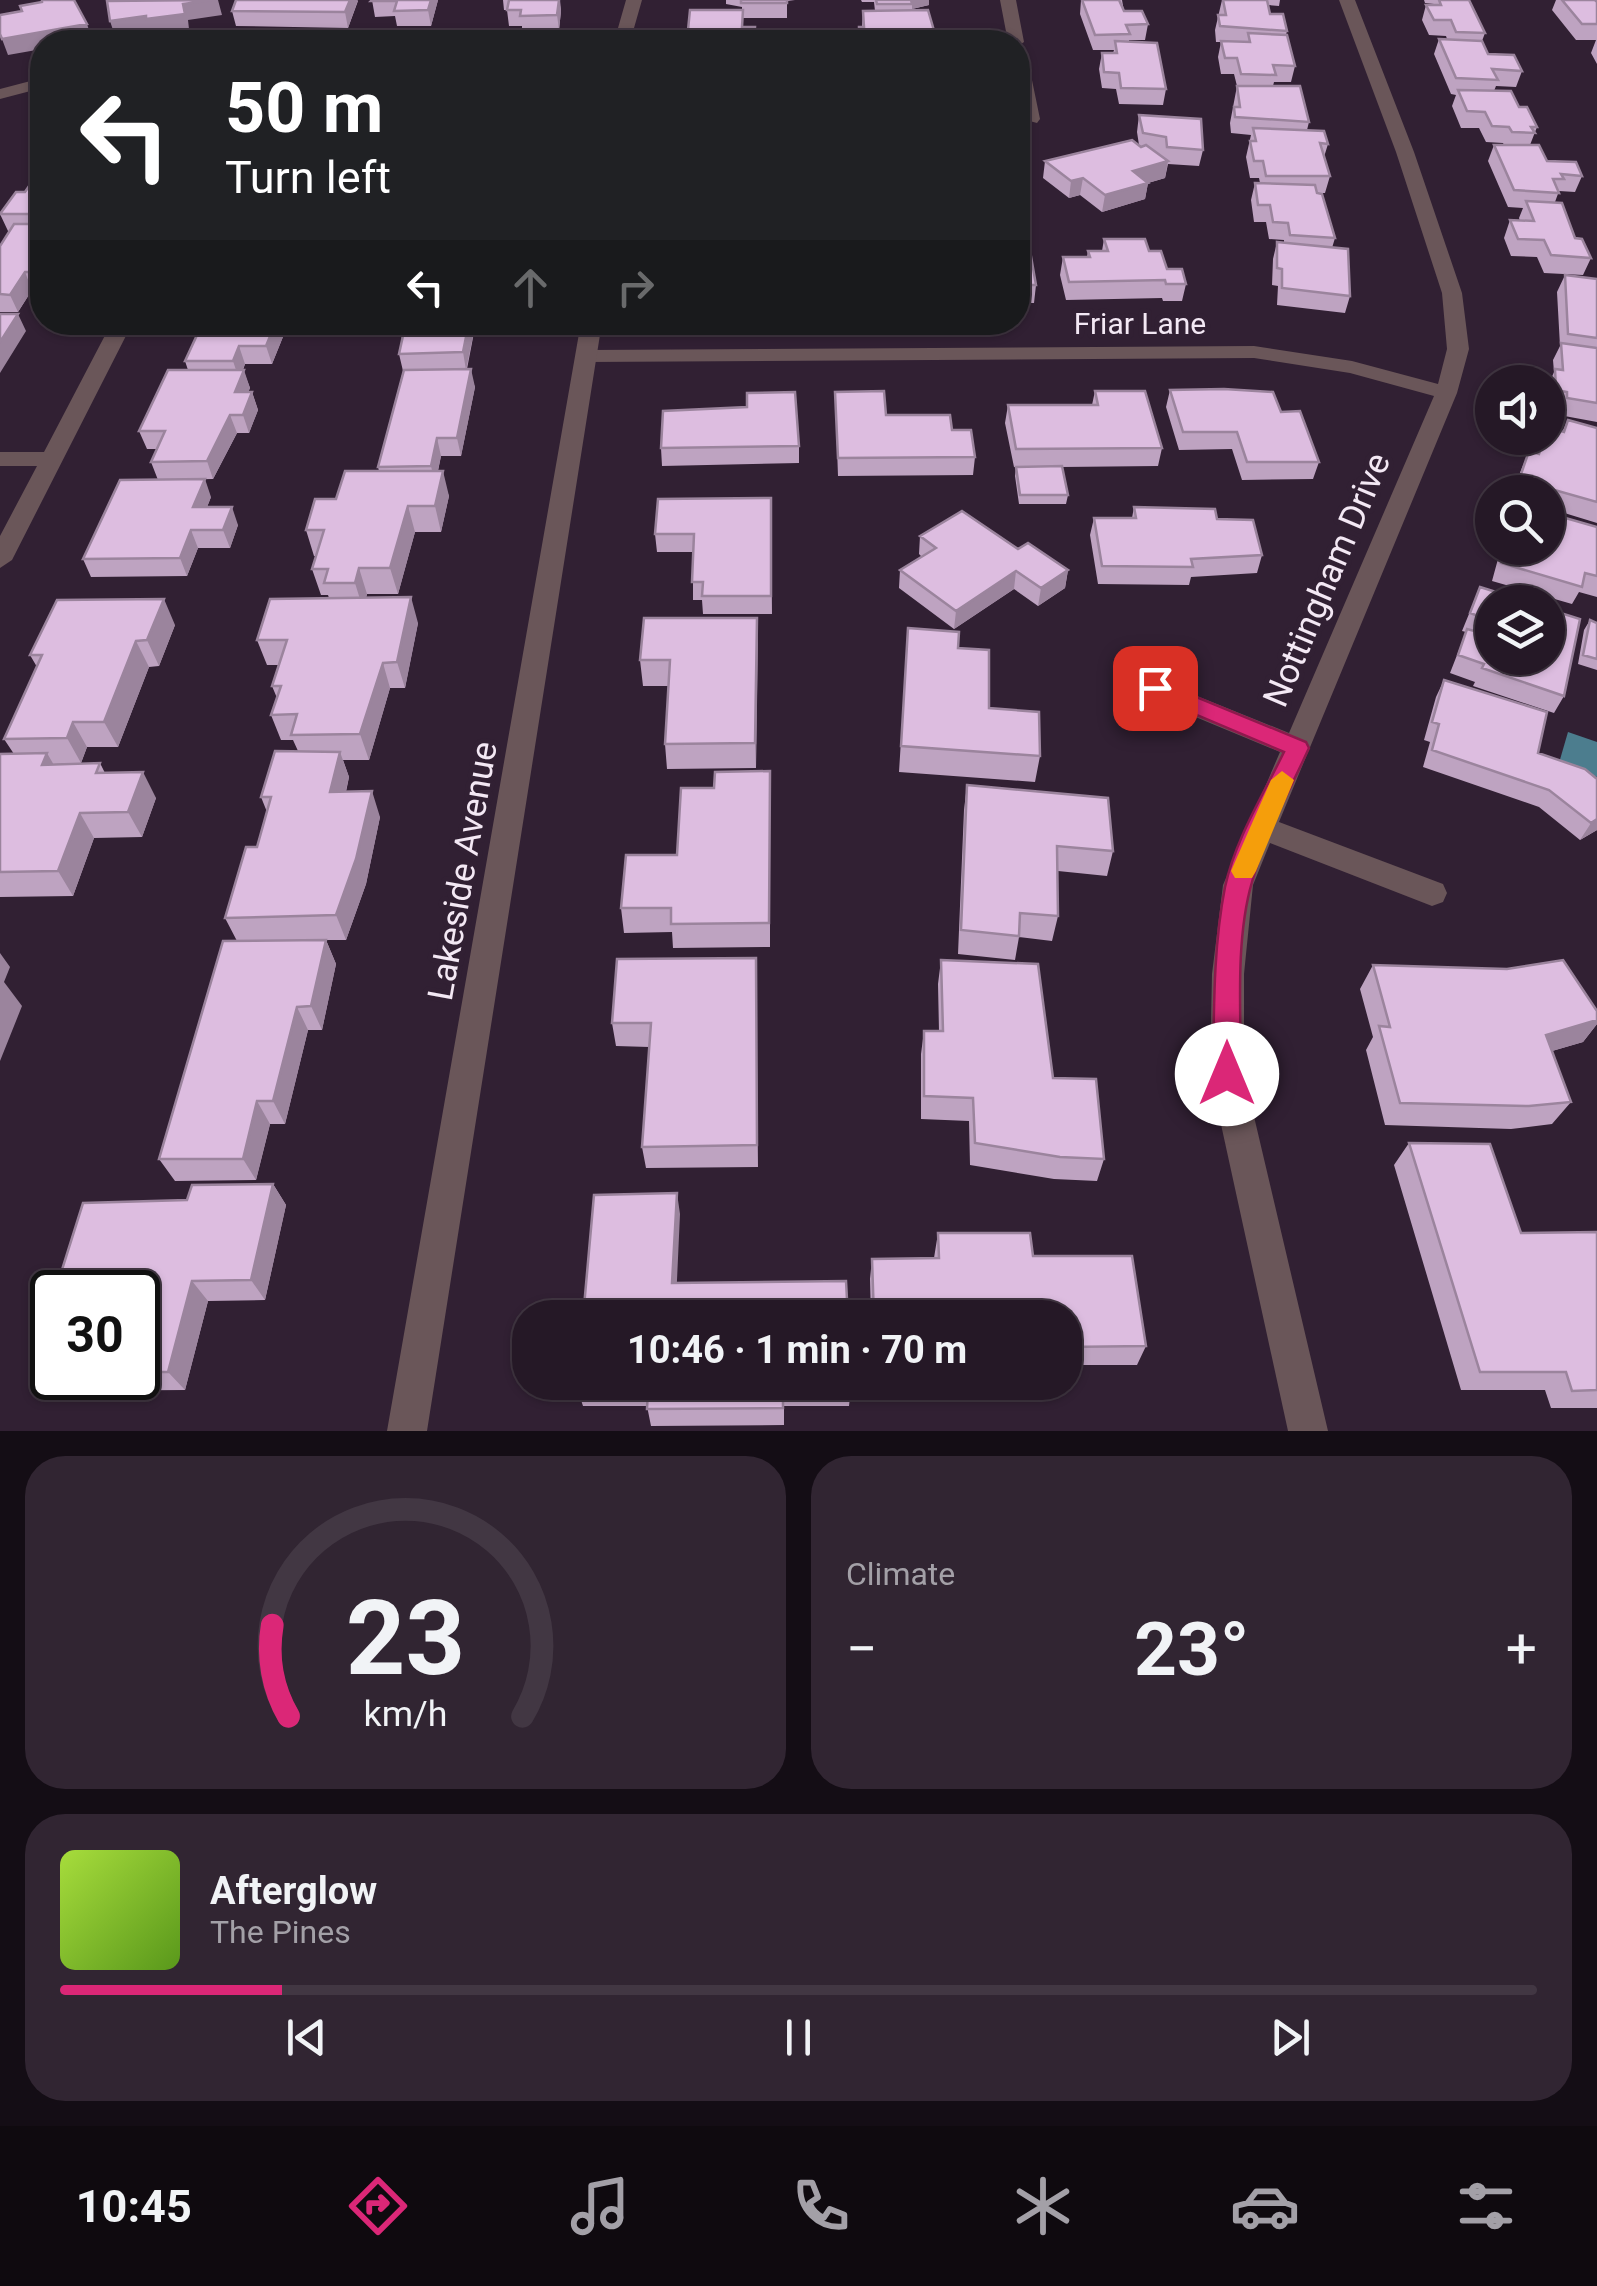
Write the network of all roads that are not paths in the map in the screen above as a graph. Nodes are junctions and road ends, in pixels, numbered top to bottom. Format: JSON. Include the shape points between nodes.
{"nodes":[{"id":1,"x":634,"y":0,"type":"edge"},
{"id":2,"x":1008,"y":0,"type":"edge"},
{"id":3,"x":1347,"y":0,"type":"edge"},
{"id":4,"x":625,"y":30,"type":"edge"},
{"id":5,"x":1014,"y":30,"type":"edge"},
{"id":6,"x":30,"y":86,"type":"edge"},
{"id":7,"x":0,"y":94,"type":"edge"},
{"id":8,"x":1030,"y":114,"type":"edge"},
{"id":9,"x":1031,"y":119,"type":"dead end"},
{"id":10,"x":116,"y":335,"type":"edge"},
{"id":11,"x":590,"y":335,"type":"edge"},
{"id":12,"x":588,"y":356,"type":"junction"},
{"id":13,"x":1446,"y":393,"type":"junction"},
{"id":14,"x":0,"y":459,"type":"edge"},
{"id":15,"x":53,"y":459,"type":"junction"},
{"id":16,"x":0,"y":560,"type":"edge"},
{"id":17,"x":1155,"y":688,"type":"dead end"},
{"id":18,"x":1298,"y":748,"type":"junction"},
{"id":19,"x":1260,"y":827,"type":"junction"},
{"id":20,"x":1432,"y":893,"type":"dead end"},
{"id":21,"x":407,"y":1431,"type":"edge"},
{"id":22,"x":1308,"y":1431,"type":"edge"}],
"edges":[{"from":1,"to":4,"type":"street"},
{"from":2,"to":5,"type":"street"},
{"from":3,"to":13,"type":"street","name":"Nottingham Drive","via":[[1452,293],[1458,350]]},
{"from":6,"to":7,"type":"street"},
{"from":8,"to":9,"type":"street"},
{"from":10,"to":15,"type":"street"},
{"from":11,"to":12,"type":"street","name":"Lakeside Avenue"},
{"from":12,"to":13,"type":"street","name":"Friar Lane","via":[[1254,352],[1352,367]]},
{"from":12,"to":21,"type":"street","name":"Lakeside Avenue"},
{"from":13,"to":18,"type":"street","name":"Nottingham Drive"},
{"from":14,"to":15,"type":"street"},
{"from":15,"to":16,"type":"street"},
{"from":17,"to":18,"type":"street"},
{"from":18,"to":19,"type":"street","name":"Nottingham Drive"},
{"from":19,"to":20,"type":"street"},
{"from":19,"to":22,"type":"street","name":"Nottingham Drive","via":[[1238,885],[1227,1074]]}]}
